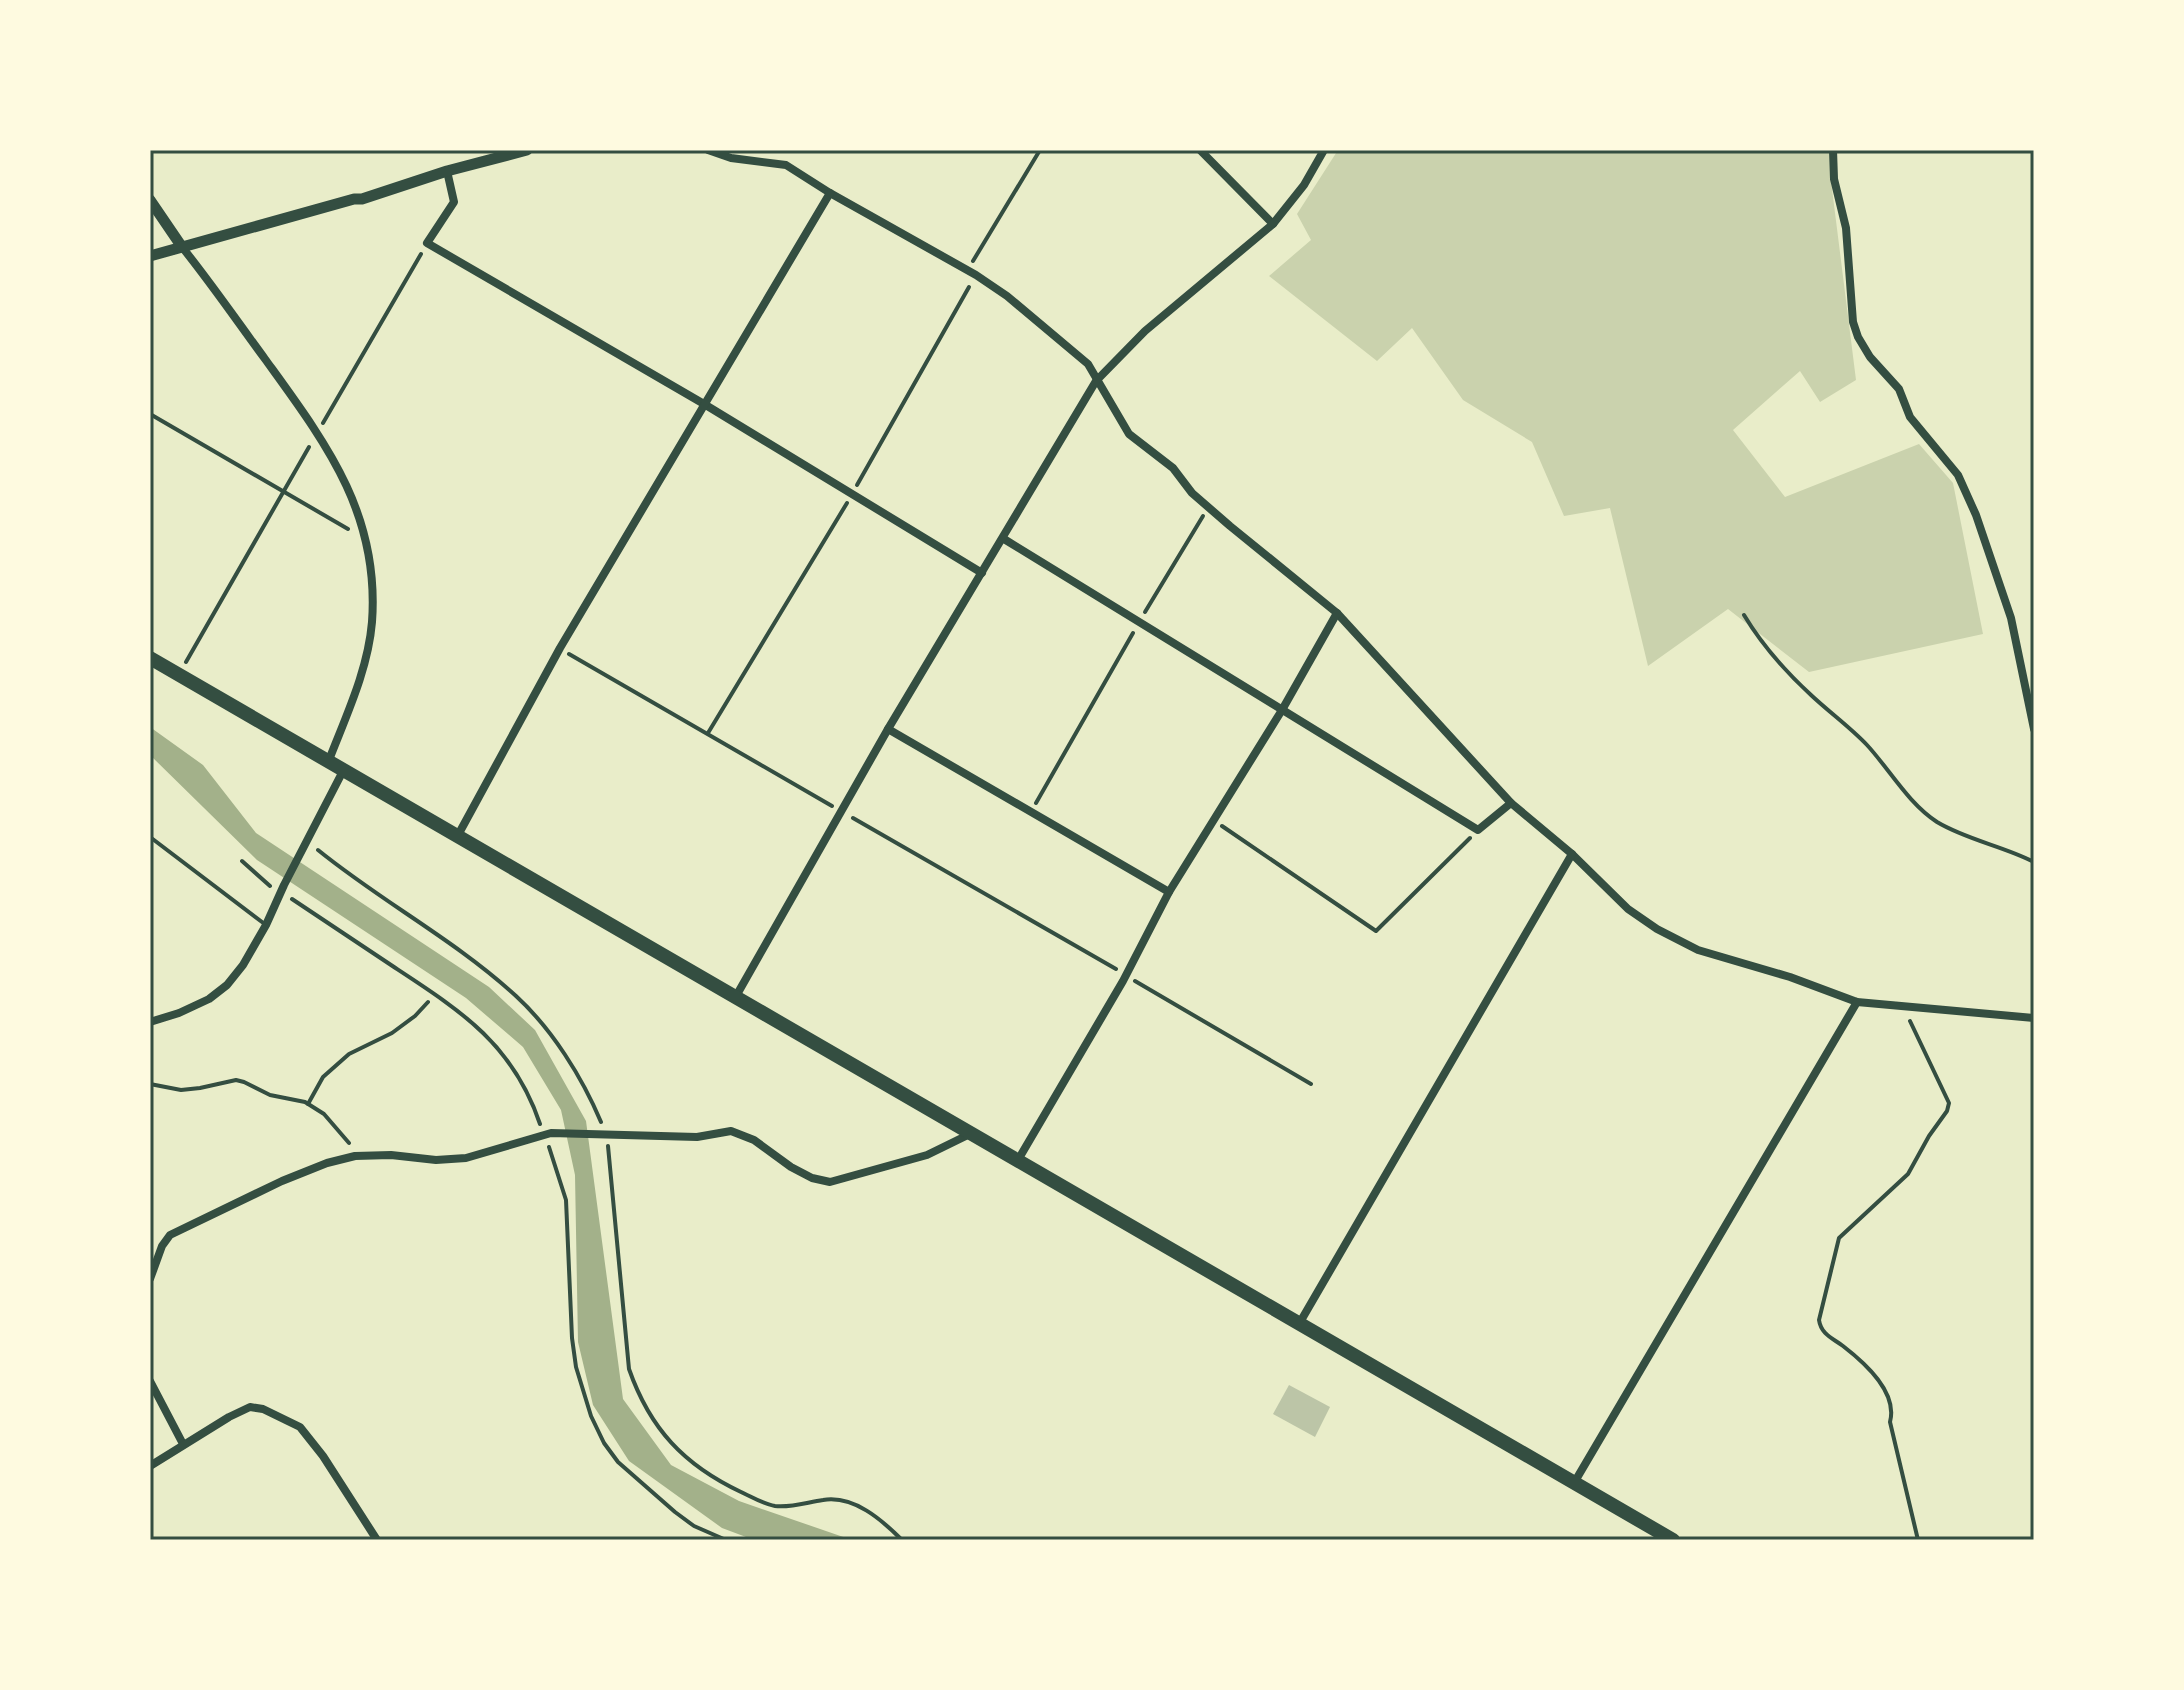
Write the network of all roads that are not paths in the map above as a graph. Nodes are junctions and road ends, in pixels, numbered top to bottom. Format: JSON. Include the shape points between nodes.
{"nodes":[{"id":1,"x":527,"y":150,"type":"edge"},
{"id":2,"x":708,"y":150,"type":"edge"},
{"id":3,"x":1200,"y":150,"type":"edge"},
{"id":4,"x":1324,"y":150,"type":"edge"},
{"id":5,"x":1833,"y":150,"type":"edge"},
{"id":6,"x":489,"y":155,"type":"edge"},
{"id":7,"x":447,"y":171,"type":"junction"},
{"id":8,"x":830,"y":193,"type":"junction"},
{"id":9,"x":150,"y":200,"type":"edge"},
{"id":10,"x":1273,"y":224,"type":"junction"},
{"id":11,"x":182,"y":247,"type":"junction"},
{"id":12,"x":150,"y":256,"type":"edge"},
{"id":13,"x":1096,"y":381,"type":"junction"},
{"id":14,"x":704,"y":404,"type":"junction"},
{"id":15,"x":1004,"y":539,"type":"junction"},
{"id":16,"x":982,"y":573,"type":"junction"},
{"id":17,"x":1337,"y":613,"type":"junction"},
{"id":18,"x":150,"y":658,"type":"edge"},
{"id":19,"x":1282,"y":710,"type":"junction"},
{"id":20,"x":888,"y":729,"type":"junction"},
{"id":21,"x":2034,"y":729,"type":"edge"},
{"id":22,"x":329,"y":760,"type":"junction"},
{"id":23,"x":343,"y":771,"type":"junction"},
{"id":24,"x":1511,"y":803,"type":"junction"},
{"id":25,"x":150,"y":837,"type":"edge"},
{"id":26,"x":457,"y":837,"type":"junction"},
{"id":27,"x":1572,"y":854,"type":"junction"},
{"id":28,"x":1169,"y":892,"type":"junction"},
{"id":29,"x":266,"y":925,"type":"junction"},
{"id":30,"x":735,"y":998,"type":"junction"},
{"id":31,"x":1857,"y":1002,"type":"junction"},
{"id":32,"x":2034,"y":1018,"type":"edge"},
{"id":33,"x":150,"y":1022,"type":"edge"},
{"id":34,"x":972,"y":1133,"type":"junction"},
{"id":35,"x":1018,"y":1160,"type":"junction"},
{"id":36,"x":150,"y":1279,"type":"edge"},
{"id":37,"x":1298,"y":1324,"type":"junction"},
{"id":38,"x":150,"y":1381,"type":"edge"},
{"id":39,"x":183,"y":1444,"type":"junction"},
{"id":40,"x":150,"y":1466,"type":"edge"},
{"id":41,"x":1574,"y":1483,"type":"junction"},
{"id":42,"x":377,"y":1540,"type":"edge"},
{"id":43,"x":1673,"y":1540,"type":"edge"}],
"edges":[{"from":1,"to":6,"type":"street"},
{"from":2,"to":8,"type":"street","via":[[786,165]]},
{"from":3,"to":10,"type":"street"},
{"from":4,"to":10,"type":"street"},
{"from":5,"to":21,"type":"street","via":[[1858,337],[1899,389],[1910,417],[1958,475],[1976,515],[2011,618]]},
{"from":6,"to":7,"type":"street"},
{"from":7,"to":11,"type":"street"},
{"from":7,"to":14,"type":"street","via":[[454,202],[427,243]]},
{"from":8,"to":13,"type":"street","via":[[1007,296],[1088,364]]},
{"from":8,"to":14,"type":"street"},
{"from":9,"to":11,"type":"street"},
{"from":10,"to":13,"type":"street","via":[[1145,331]]},
{"from":11,"to":12,"type":"street"},
{"from":11,"to":22,"type":"street","via":[[318,432],[349,487],[362,526],[372,622],[354,698]]},
{"from":13,"to":15,"type":"street"},
{"from":13,"to":17,"type":"street","via":[[1129,434]]},
{"from":14,"to":16,"type":"street"},
{"from":14,"to":26,"type":"street","via":[[548,669]]},
{"from":15,"to":16,"type":"street"},
{"from":15,"to":19,"type":"street"},
{"from":16,"to":20,"type":"street"},
{"from":17,"to":19,"type":"street"},
{"from":17,"to":24,"type":"street"},
{"from":18,"to":22,"type":"highway"},
{"from":19,"to":24,"type":"street","via":[[1478,830]]},
{"from":19,"to":28,"type":"street"},
{"from":20,"to":28,"type":"street"},
{"from":20,"to":30,"type":"street"},
{"from":22,"to":23,"type":"highway"},
{"from":23,"to":26,"type":"highway"},
{"from":23,"to":29,"type":"street"},
{"from":24,"to":27,"type":"street"},
{"from":25,"to":29,"type":"lane"},
{"from":26,"to":30,"type":"highway"},
{"from":27,"to":31,"type":"street","via":[[1628,909],[1657,929],[1698,950]]},
{"from":27,"to":37,"type":"street"},
{"from":28,"to":35,"type":"street"},
{"from":29,"to":33,"type":"street","via":[[227,985],[194,1007]]},
{"from":30,"to":34,"type":"highway"},
{"from":31,"to":32,"type":"street"},
{"from":31,"to":41,"type":"street"},
{"from":34,"to":35,"type":"highway"},
{"from":34,"to":36,"type":"street","via":[[927,1155],[830,1182],[801,1172],[731,1131],[697,1137],[547,1133],[466,1158],[355,1156],[282,1181],[170,1235]]},
{"from":35,"to":37,"type":"highway"},
{"from":37,"to":41,"type":"highway"},
{"from":38,"to":39,"type":"street"},
{"from":39,"to":40,"type":"street"},
{"from":39,"to":42,"type":"street","via":[[250,1407],[283,1417],[300,1427],[323,1456]]},
{"from":41,"to":43,"type":"highway"}]}
